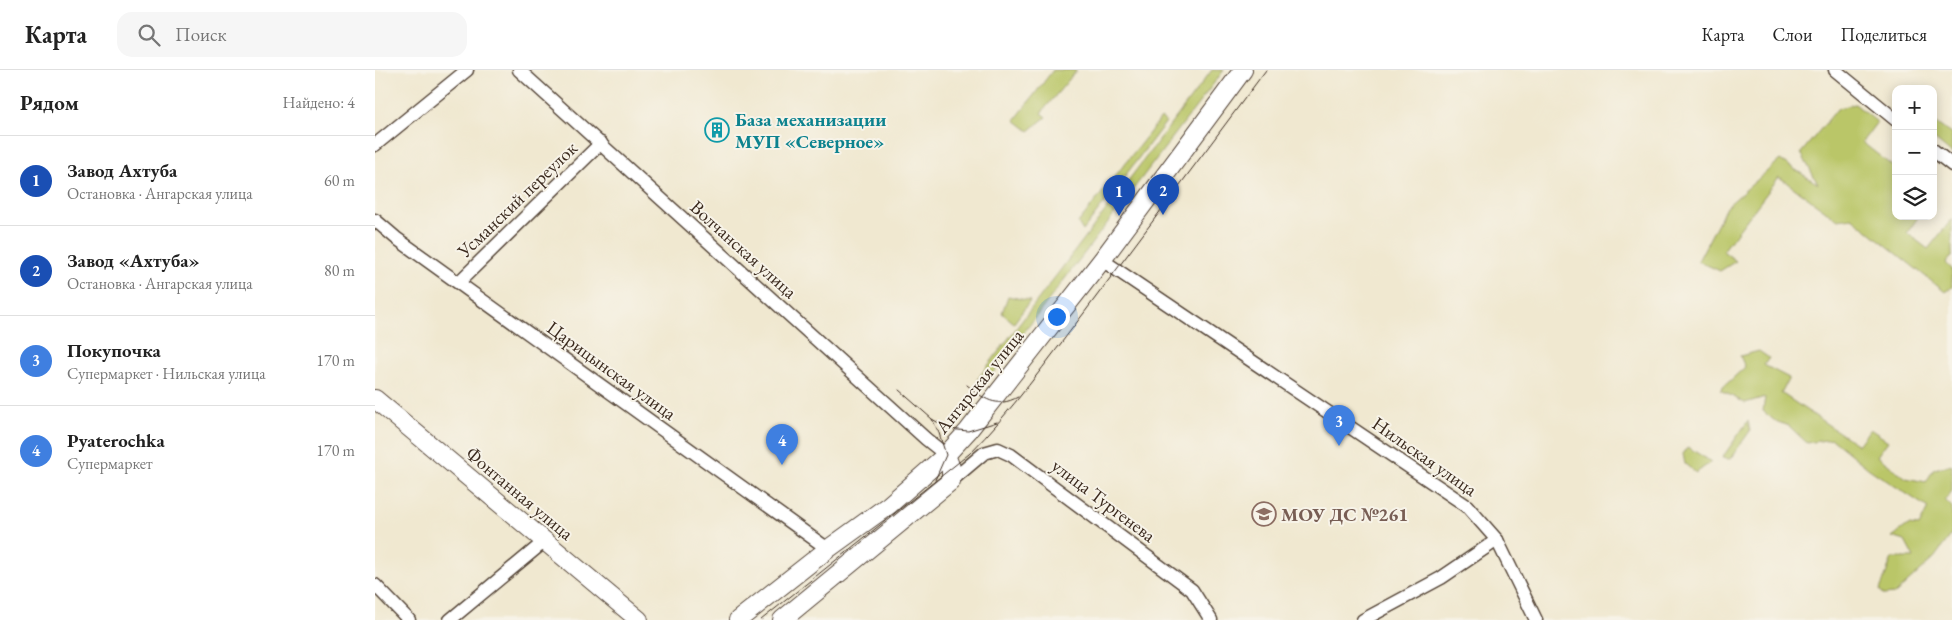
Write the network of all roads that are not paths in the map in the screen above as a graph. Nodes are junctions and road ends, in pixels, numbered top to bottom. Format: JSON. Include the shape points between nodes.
{"nodes":[{"id":1,"x":467,"y":70,"type":"edge"},
{"id":2,"x":519,"y":70,"type":"edge"},
{"id":3,"x":1243,"y":70,"type":"edge"},
{"id":4,"x":1835,"y":70,"type":"edge"},
{"id":5,"x":1892,"y":117,"type":"edge"},
{"id":6,"x":601,"y":144,"type":"junction"},
{"id":7,"x":375,"y":145,"type":"edge"},
{"id":8,"x":1937,"y":153,"type":"edge"},
{"id":9,"x":1952,"y":165,"type":"edge"},
{"id":10,"x":375,"y":220,"type":"edge"},
{"id":11,"x":1102,"y":260,"type":"junction"},
{"id":12,"x":459,"y":282,"type":"junction"},
{"id":13,"x":375,"y":399,"type":"edge"},
{"id":14,"x":952,"y":469,"type":"junction"},
{"id":15,"x":1497,"y":540,"type":"junction"},
{"id":16,"x":545,"y":541,"type":"junction"},
{"id":17,"x":828,"y":549,"type":"junction"},
{"id":18,"x":375,"y":585,"type":"edge"},
{"id":19,"x":409,"y":620,"type":"edge"},
{"id":20,"x":450,"y":620,"type":"edge"},
{"id":21,"x":639,"y":620,"type":"edge"},
{"id":22,"x":738,"y":620,"type":"edge"},
{"id":23,"x":782,"y":620,"type":"edge"},
{"id":24,"x":1211,"y":620,"type":"edge"},
{"id":25,"x":1363,"y":620,"type":"edge"},
{"id":26,"x":1536,"y":620,"type":"edge"}],
"edges":[{"from":1,"to":7,"type":"street"},
{"from":2,"to":6,"type":"street","name":"Волчанская улица"},
{"from":3,"to":11,"type":"main road","name":"Ангарская улица"},
{"from":4,"to":5,"type":"street"},
{"from":6,"to":12,"type":"street","name":"Усманский переулок"},
{"from":6,"to":14,"type":"street","name":"Волчанская улица","via":[[918,432]]},
{"from":8,"to":9,"type":"street"},
{"from":10,"to":12,"type":"street","name":"Царицынская улица"},
{"from":11,"to":14,"type":"main road","name":"Ангарская улица","via":[[974,424]]},
{"from":11,"to":15,"type":"street","name":"Нильская улица","via":[[1467,506]]},
{"from":12,"to":17,"type":"street","name":"Царицынская улица"},
{"from":13,"to":16,"type":"main road","name":"Фонтанная улица"},
{"from":14,"to":17,"type":"main road","name":"Ангарская улица","via":[[889,505]]},
{"from":14,"to":23,"type":"main road","name":"Ангарская улица"},
{"from":14,"to":24,"type":"street","name":"улица Тургенева","via":[[998,449],[1011,455],[1192,590]]},
{"from":15,"to":25,"type":"street","via":[[1441,578]]},
{"from":15,"to":26,"type":"street","name":"Нильская улица"},
{"from":16,"to":20,"type":"street"},
{"from":16,"to":21,"type":"main road","name":"Фонтанная улица"},
{"from":17,"to":22,"type":"main road","name":"Ангарская улица"},
{"from":18,"to":19,"type":"street"}]}
